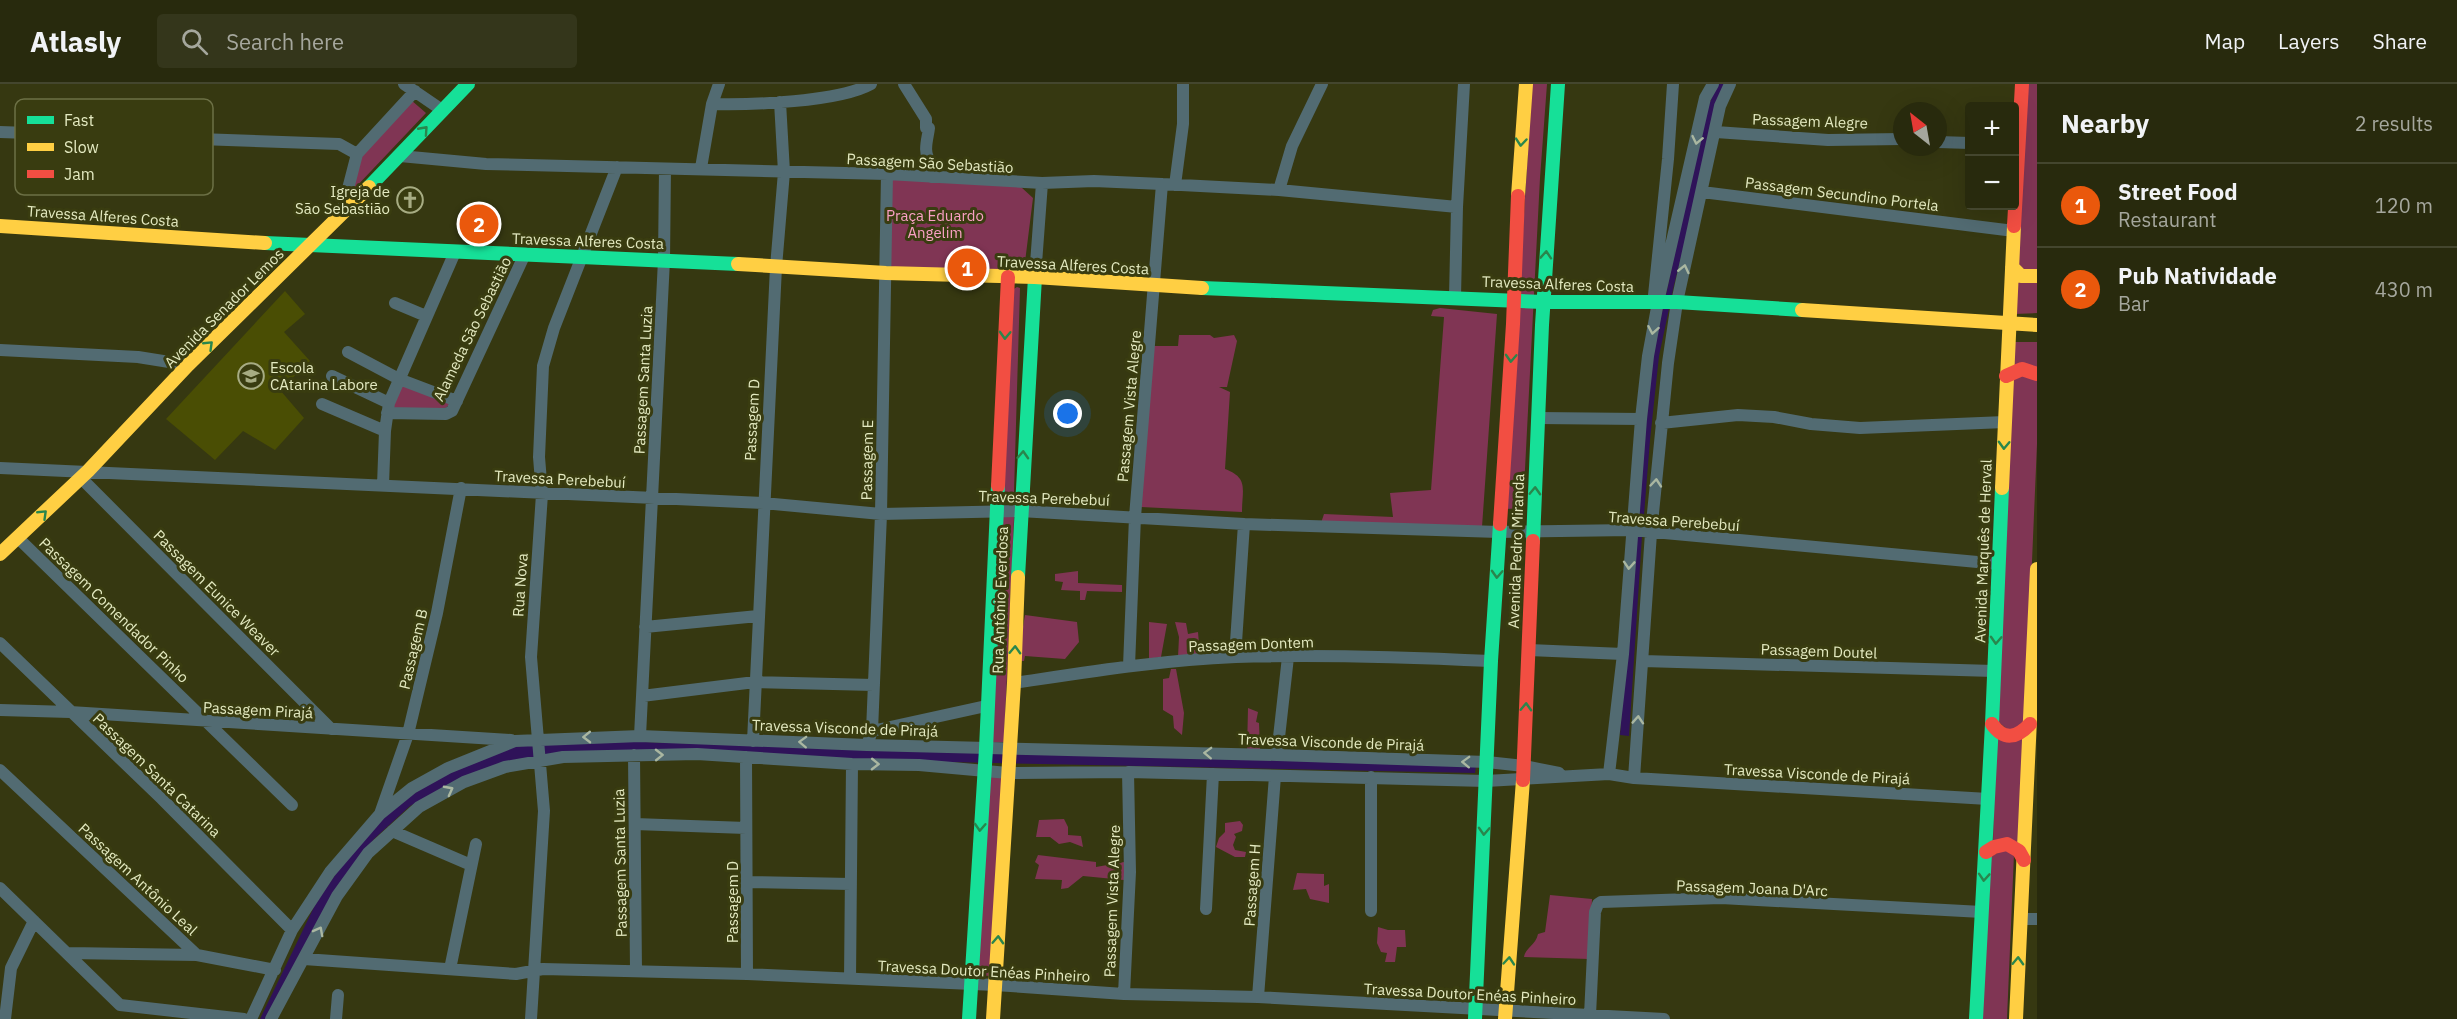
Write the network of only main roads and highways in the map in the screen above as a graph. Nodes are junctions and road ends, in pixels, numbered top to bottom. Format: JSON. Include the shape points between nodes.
{"nodes":[{"id":1,"x":468,"y":84,"type":"edge"},
{"id":2,"x":1526,"y":84,"type":"edge"},
{"id":3,"x":1558,"y":84,"type":"edge"},
{"id":4,"x":2022,"y":84,"type":"edge"},
{"id":5,"x":2019,"y":121,"type":"edge"},
{"id":6,"x":2017,"y":156,"type":"edge"},
{"id":7,"x":0,"y":226,"type":"edge"},
{"id":8,"x":310,"y":246,"type":"junction"},
{"id":9,"x":2012,"y":267,"type":"junction"},
{"id":10,"x":2037,"y":276,"type":"edge"},
{"id":11,"x":1008,"y":277,"type":"junction"},
{"id":12,"x":1035,"y":278,"type":"junction"},
{"id":13,"x":1514,"y":300,"type":"junction"},
{"id":14,"x":1543,"y":302,"type":"junction"},
{"id":15,"x":2009,"y":324,"type":"junction"},
{"id":16,"x":2037,"y":325,"type":"edge"},
{"id":17,"x":2037,"y":374,"type":"edge"},
{"id":18,"x":2006,"y":376,"type":"junction"},
{"id":19,"x":0,"y":554,"type":"edge"},
{"id":20,"x":2037,"y":569,"type":"edge"},
{"id":21,"x":1992,"y":724,"type":"junction"},
{"id":22,"x":2030,"y":724,"type":"junction"},
{"id":23,"x":2031,"y":802,"type":"edge"},
{"id":24,"x":1986,"y":852,"type":"junction"},
{"id":25,"x":2024,"y":860,"type":"junction"},
{"id":26,"x":1475,"y":1014,"type":"edge"},
{"id":27,"x":1505,"y":1015,"type":"edge"},
{"id":28,"x":969,"y":1019,"type":"edge"},
{"id":29,"x":993,"y":1019,"type":"edge"},
{"id":30,"x":1976,"y":1019,"type":"edge"},
{"id":31,"x":2016,"y":1019,"type":"edge"}],
"edges":[{"from":8,"to":1,"type":"main road","name":"Avenida Senador Lemos","one_way":true},
{"from":2,"to":13,"type":"main road","name":"Avenida Pedro Miranda","one_way":true,"via":[[1518,172]]},
{"from":14,"to":3,"type":"main road","name":"Avenida Pedro Miranda","one_way":true},
{"from":4,"to":5,"type":"main road","name":"Avenida Marquês de Herval"},
{"from":6,"to":9,"type":"main road","name":"Avenida Marquês de Herval"},
{"from":7,"to":8,"type":"main road","name":"Travessa Alferes Costa"},
{"from":8,"to":11,"type":"main road","name":"Travessa Alferes Costa"},
{"from":19,"to":8,"type":"main road","name":"Avenida Senador Lemos","one_way":true},
{"from":9,"to":10,"type":"main road","via":[[2021,276]]},
{"from":9,"to":15,"type":"main road","name":"Avenida Marquês de Herval"},
{"from":11,"to":12,"type":"main road","name":"Travessa Alferes Costa"},
{"from":11,"to":28,"type":"main road","name":"Rua Antônio Everdosa","one_way":true},
{"from":12,"to":13,"type":"main road","name":"Travessa Alferes Costa"},
{"from":29,"to":12,"type":"main road","name":"Rua Antônio Everdosa","one_way":true},
{"from":13,"to":14,"type":"main road","name":"Travessa Alferes Costa"},
{"from":13,"to":26,"type":"main road","name":"Avenida Pedro Miranda","one_way":true,"via":[[1491,661]]},
{"from":14,"to":15,"type":"main road","name":"Travessa Alferes Costa","via":[[1677,302]]},
{"from":27,"to":14,"type":"main road","name":"Avenida Pedro Miranda","one_way":true,"via":[[1524,773]]},
{"from":15,"to":16,"type":"main road","name":"Travessa Alferes Costa"},
{"from":15,"to":18,"type":"main road","name":"Avenida Marquês de Herval"},
{"from":17,"to":18,"type":"main road","via":[[2022,369]]},
{"from":18,"to":21,"type":"main road","name":"Avenida Marquês de Herval","one_way":true},
{"from":20,"to":22,"type":"main road"},
{"from":21,"to":22,"type":"main road","via":[[2006,737],[2021,734]]},
{"from":21,"to":24,"type":"main road","name":"Avenida Marquês de Herval"},
{"from":22,"to":23,"type":"main road"},
{"from":23,"to":25,"type":"main road"},
{"from":24,"to":25,"type":"main road","via":[[2007,844],[2019,851]]},
{"from":24,"to":30,"type":"main road","name":"Avenida Marquês de Herval","one_way":true},
{"from":31,"to":25,"type":"main road","one_way":true}]}
